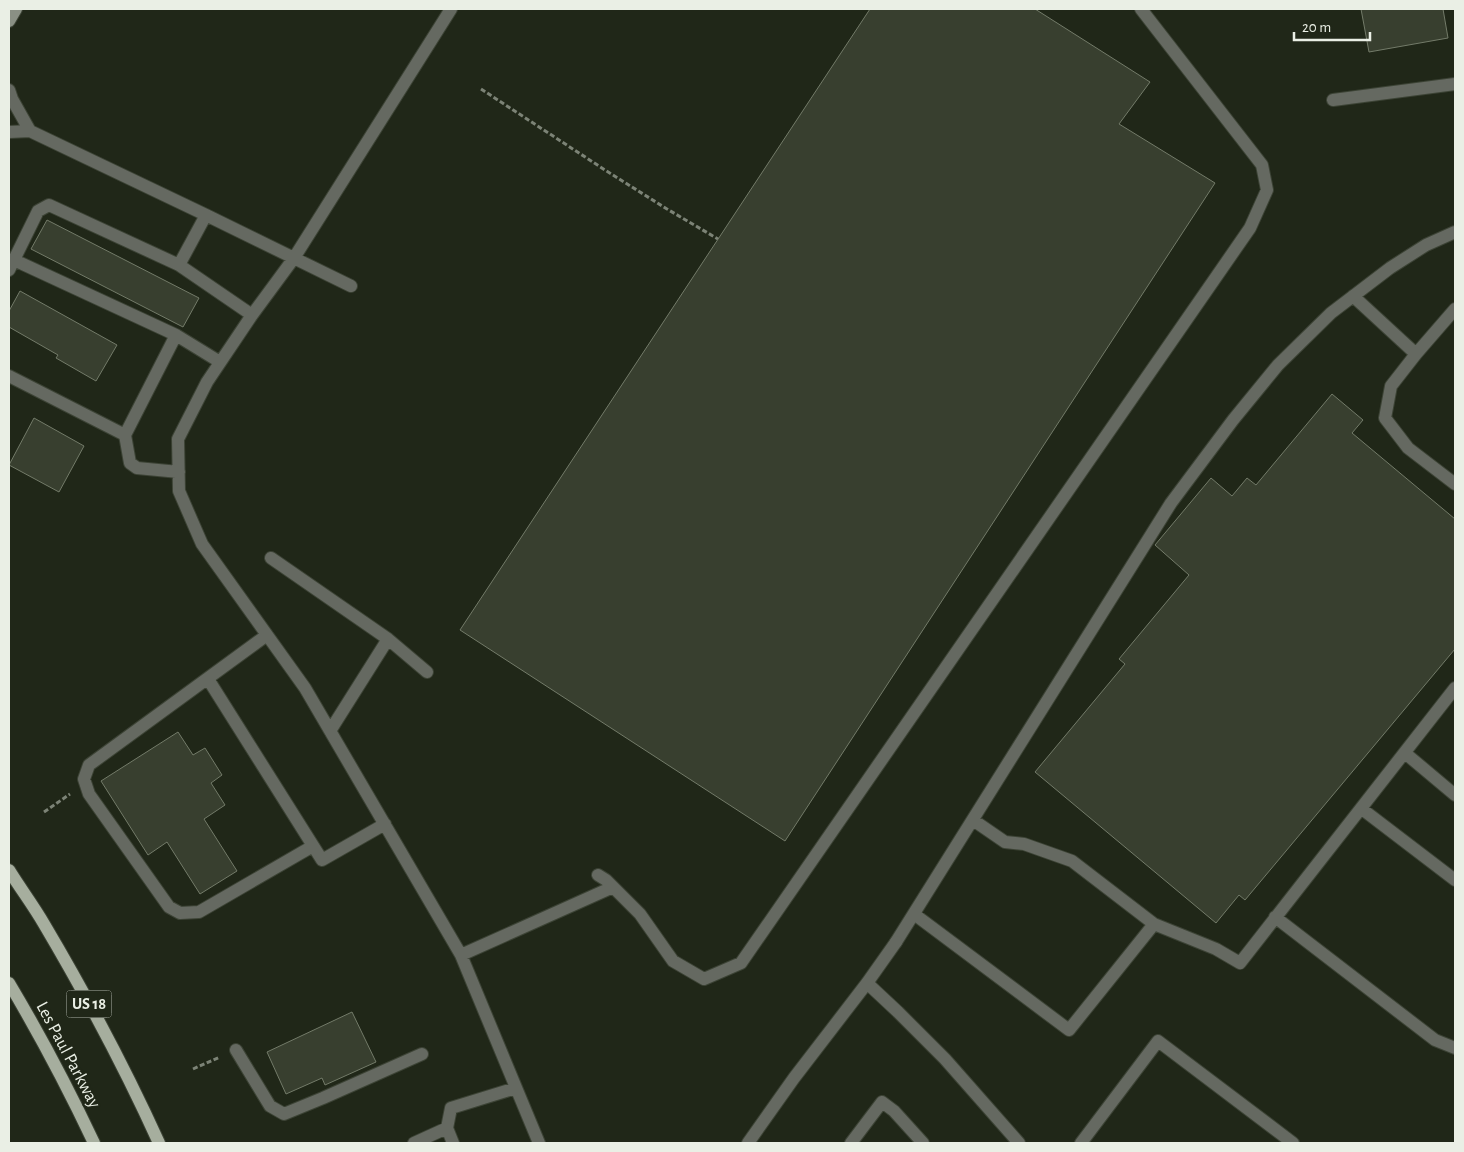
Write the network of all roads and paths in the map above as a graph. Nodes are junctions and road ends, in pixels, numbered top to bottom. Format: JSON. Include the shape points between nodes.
{"nodes":[{"id":1,"x":16,"y":9,"type":"edge"},
{"id":2,"x":451,"y":9,"type":"edge"},
{"id":3,"x":1141,"y":9,"type":"edge"},
{"id":4,"x":9,"y":21,"type":"edge"},
{"id":5,"x":1455,"y":84,"type":"edge"},
{"id":6,"x":481,"y":89,"type":"dead end"},
{"id":7,"x":9,"y":90,"type":"edge"},
{"id":8,"x":1333,"y":100,"type":"dead end"},
{"id":9,"x":30,"y":131,"type":"junction"},
{"id":10,"x":9,"y":132,"type":"edge"},
{"id":11,"x":206,"y":215,"type":"junction"},
{"id":12,"x":1455,"y":232,"type":"edge"},
{"id":13,"x":718,"y":239,"type":"dead end"},
{"id":14,"x":294,"y":258,"type":"junction"},
{"id":15,"x":11,"y":265,"type":"edge"},
{"id":16,"x":179,"y":265,"type":"junction"},
{"id":17,"x":351,"y":286,"type":"dead end"},
{"id":18,"x":1353,"y":296,"type":"junction"},
{"id":19,"x":1455,"y":309,"type":"edge"},
{"id":20,"x":252,"y":315,"type":"junction"},
{"id":21,"x":176,"y":335,"type":"junction"},
{"id":22,"x":1416,"y":354,"type":"junction"},
{"id":23,"x":220,"y":362,"type":"junction"},
{"id":24,"x":9,"y":376,"type":"edge"},
{"id":25,"x":125,"y":435,"type":"junction"},
{"id":26,"x":179,"y":472,"type":"junction"},
{"id":27,"x":1455,"y":484,"type":"edge"},
{"id":28,"x":271,"y":558,"type":"dead end"},
{"id":29,"x":267,"y":635,"type":"junction"},
{"id":30,"x":388,"y":639,"type":"junction"},
{"id":31,"x":427,"y":672,"type":"dead end"},
{"id":32,"x":208,"y":679,"type":"junction"},
{"id":33,"x":1455,"y":688,"type":"edge"},
{"id":34,"x":330,"y":731,"type":"junction"},
{"id":35,"x":1405,"y":754,"type":"junction"},
{"id":36,"x":73,"y":792,"type":"dead end"},
{"id":37,"x":1455,"y":795,"type":"edge"},
{"id":38,"x":1362,"y":809,"type":"junction"},
{"id":39,"x":44,"y":812,"type":"dead end"},
{"id":40,"x":973,"y":820,"type":"junction"},
{"id":41,"x":385,"y":824,"type":"junction"},
{"id":42,"x":313,"y":846,"type":"junction"},
{"id":43,"x":9,"y":870,"type":"edge"},
{"id":44,"x":598,"y":875,"type":"dead end"},
{"id":45,"x":1455,"y":880,"type":"edge"},
{"id":46,"x":613,"y":887,"type":"junction"},
{"id":47,"x":914,"y":914,"type":"junction"},
{"id":48,"x":1275,"y":917,"type":"junction"},
{"id":49,"x":1154,"y":924,"type":"junction"},
{"id":50,"x":461,"y":955,"type":"junction"},
{"id":51,"x":9,"y":983,"type":"edge"},
{"id":52,"x":867,"y":983,"type":"junction"},
{"id":53,"x":1455,"y":1048,"type":"edge"},
{"id":54,"x":236,"y":1050,"type":"dead end"},
{"id":55,"x":422,"y":1054,"type":"dead end"},
{"id":56,"x":222,"y":1056,"type":"dead end"},
{"id":57,"x":193,"y":1069,"type":"dead end"},
{"id":58,"x":516,"y":1088,"type":"junction"},
{"id":59,"x":447,"y":1128,"type":"junction"},
{"id":60,"x":94,"y":1143,"type":"edge"},
{"id":61,"x":159,"y":1143,"type":"edge"},
{"id":62,"x":414,"y":1143,"type":"edge"},
{"id":63,"x":454,"y":1143,"type":"edge"},
{"id":64,"x":540,"y":1143,"type":"edge"},
{"id":65,"x":748,"y":1143,"type":"edge"},
{"id":66,"x":851,"y":1143,"type":"edge"},
{"id":67,"x":923,"y":1143,"type":"edge"},
{"id":68,"x":1019,"y":1143,"type":"edge"},
{"id":69,"x":1081,"y":1143,"type":"edge"},
{"id":70,"x":1293,"y":1143,"type":"edge"}],
"edges":[{"from":1,"to":4,"type":"main road"},
{"from":2,"to":14,"type":"street"},
{"from":3,"to":46,"type":"street","via":[[1262,165],[1267,190],[1250,228],[741,963],[704,979],[680,966],[640,914]]},
{"from":5,"to":8,"type":"street"},
{"from":6,"to":13,"type":"path"},
{"from":7,"to":9,"type":"street"},
{"from":9,"to":10,"type":"street"},
{"from":9,"to":11,"type":"street"},
{"from":11,"to":14,"type":"street"},
{"from":11,"to":16,"type":"street"},
{"from":12,"to":18,"type":"street","via":[[1426,245]]},
{"from":14,"to":17,"type":"street"},
{"from":14,"to":20,"type":"street"},
{"from":15,"to":16,"type":"street","via":[[38,211],[49,205]]},
{"from":15,"to":21,"type":"street"},
{"from":16,"to":20,"type":"street"},
{"from":18,"to":22,"type":"street"},
{"from":18,"to":40,"type":"street","via":[[1278,365],[1171,503]]},
{"from":19,"to":22,"type":"street"},
{"from":20,"to":23,"type":"street"},
{"from":21,"to":23,"type":"street"},
{"from":21,"to":25,"type":"street"},
{"from":22,"to":27,"type":"street","via":[[1391,386],[1385,418],[1408,448]]},
{"from":23,"to":26,"type":"street","via":[[178,439]]},
{"from":24,"to":25,"type":"street"},
{"from":25,"to":26,"type":"street","via":[[130,463],[137,468]]},
{"from":26,"to":29,"type":"street","via":[[179,491],[202,544]]},
{"from":28,"to":30,"type":"street"},
{"from":29,"to":32,"type":"street"},
{"from":29,"to":34,"type":"street","via":[[305,688]]},
{"from":30,"to":31,"type":"street"},
{"from":30,"to":34,"type":"street"},
{"from":32,"to":42,"type":"street"},
{"from":32,"to":42,"type":"street","via":[[89,765],[84,779],[89,794],[169,907],[180,913],[199,912]]},
{"from":33,"to":35,"type":"street"},
{"from":34,"to":41,"type":"street"},
{"from":35,"to":37,"type":"street"},
{"from":35,"to":38,"type":"street"},
{"from":36,"to":39,"type":"path"},
{"from":38,"to":45,"type":"street"},
{"from":38,"to":48,"type":"street"},
{"from":40,"to":47,"type":"street"},
{"from":40,"to":49,"type":"street","via":[[1005,842],[1024,844],[1072,861]]},
{"from":41,"to":42,"type":"street","via":[[322,860]]},
{"from":41,"to":50,"type":"street"},
{"from":43,"to":61,"type":"main road","number":"US 18","via":[[44,923],[98,1018]]},
{"from":44,"to":46,"type":"street"},
{"from":46,"to":50,"type":"street"},
{"from":47,"to":49,"type":"street","via":[[1069,1030]]},
{"from":47,"to":52,"type":"street"},
{"from":48,"to":49,"type":"street","via":[[1240,963],[1216,949]]},
{"from":48,"to":53,"type":"street","via":[[1435,1040]]},
{"from":50,"to":58,"type":"street"},
{"from":51,"to":60,"type":"main road","name":"Les Paul Parkway"},
{"from":52,"to":65,"type":"street"},
{"from":52,"to":68,"type":"street","via":[[945,1059]]},
{"from":54,"to":55,"type":"street","via":[[270,1106],[284,1114]]},
{"from":56,"to":57,"type":"path"},
{"from":58,"to":59,"type":"street","via":[[451,1108]]},
{"from":58,"to":64,"type":"street"},
{"from":59,"to":62,"type":"street"},
{"from":59,"to":63,"type":"street"},
{"from":66,"to":67,"type":"street","via":[[882,1102]]},
{"from":69,"to":70,"type":"street","via":[[1158,1041]]}]}
